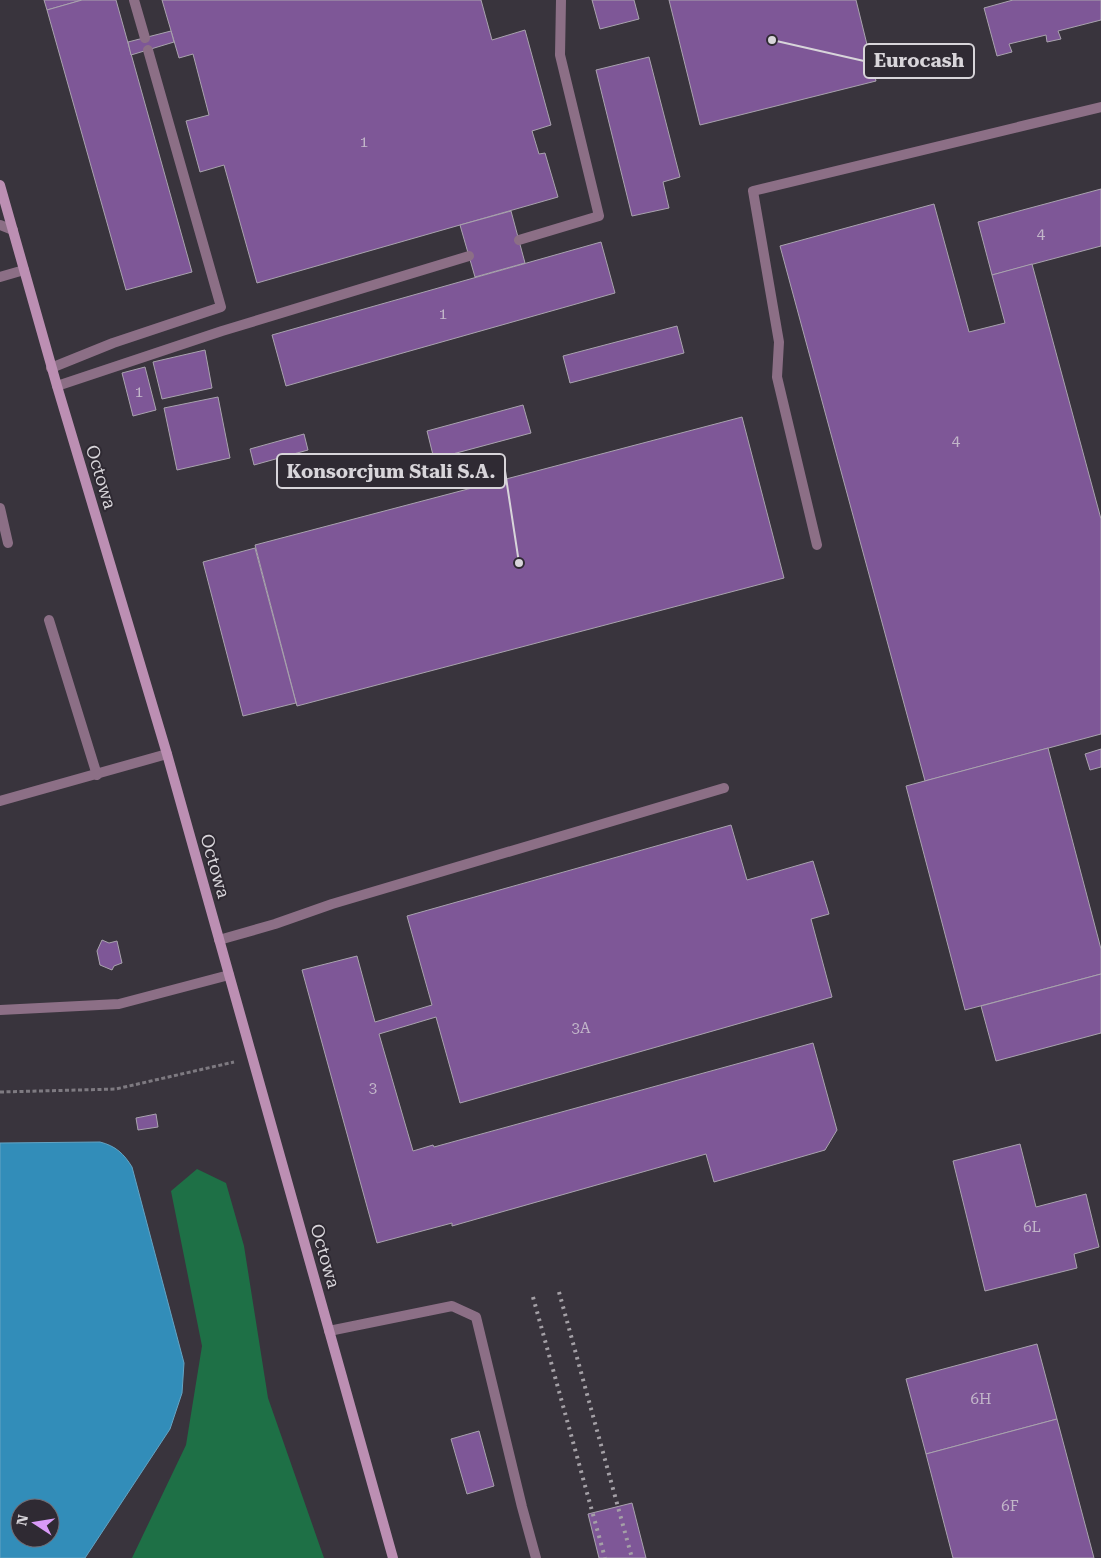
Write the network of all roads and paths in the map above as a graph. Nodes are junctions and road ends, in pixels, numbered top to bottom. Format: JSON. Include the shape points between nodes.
{"nodes":[{"id":1,"x":134,"y":0,"type":"edge"},
{"id":2,"x":561,"y":0,"type":"edge"},
{"id":3,"x":146,"y":38,"type":"dead end"},
{"id":4,"x":148,"y":50,"type":"dead end"},
{"id":5,"x":1101,"y":106,"type":"edge"},
{"id":6,"x":0,"y":185,"type":"edge"},
{"id":7,"x":0,"y":225,"type":"edge"},
{"id":8,"x":13,"y":230,"type":"junction"},
{"id":9,"x":519,"y":240,"type":"dead end"},
{"id":10,"x":469,"y":256,"type":"dead end"},
{"id":11,"x":24,"y":270,"type":"junction"},
{"id":12,"x":0,"y":277,"type":"edge"},
{"id":13,"x":52,"y":368,"type":"junction"},
{"id":14,"x":56,"y":386,"type":"junction"},
{"id":15,"x":0,"y":508,"type":"edge"},
{"id":16,"x":8,"y":543,"type":"dead end"},
{"id":17,"x":817,"y":545,"type":"dead end"},
{"id":18,"x":49,"y":620,"type":"dead end"},
{"id":19,"x":167,"y":754,"type":"junction"},
{"id":20,"x":97,"y":774,"type":"junction"},
{"id":21,"x":724,"y":788,"type":"dead end"},
{"id":22,"x":0,"y":801,"type":"edge"},
{"id":23,"x":219,"y":940,"type":"junction"},
{"id":24,"x":229,"y":975,"type":"junction"},
{"id":25,"x":0,"y":1010,"type":"edge"},
{"id":26,"x":252,"y":1058,"type":"junction"},
{"id":27,"x":0,"y":1092,"type":"edge"},
{"id":28,"x":329,"y":1331,"type":"junction"},
{"id":29,"x":393,"y":1558,"type":"edge"},
{"id":30,"x":536,"y":1558,"type":"edge"}],
"edges":[{"from":1,"to":3,"type":"lane"},
{"from":2,"to":9,"type":"lane","via":[[560,55],[599,216]]},
{"from":4,"to":13,"type":"lane","via":[[221,308],[113,343]]},
{"from":5,"to":17,"type":"lane","via":[[753,191],[779,342],[777,377]]},
{"from":6,"to":8,"type":"street","name":"Octowa"},
{"from":7,"to":8,"type":"lane"},
{"from":8,"to":11,"type":"street","name":"Octowa"},
{"from":10,"to":14,"type":"lane","via":[[222,331]]},
{"from":11,"to":12,"type":"lane"},
{"from":11,"to":13,"type":"street","name":"Octowa"},
{"from":13,"to":14,"type":"street","name":"Octowa"},
{"from":14,"to":19,"type":"street","name":"Octowa"},
{"from":15,"to":16,"type":"lane"},
{"from":18,"to":20,"type":"lane"},
{"from":19,"to":20,"type":"lane"},
{"from":19,"to":23,"type":"street","name":"Octowa"},
{"from":20,"to":22,"type":"lane"},
{"from":21,"to":23,"type":"lane"},
{"from":23,"to":24,"type":"street","name":"Octowa"},
{"from":24,"to":25,"type":"lane","via":[[119,1004]]},
{"from":24,"to":26,"type":"street","name":"Octowa"},
{"from":26,"to":27,"type":"path","via":[[116,1089]]},
{"from":26,"to":28,"type":"street","name":"Octowa"},
{"from":28,"to":29,"type":"street","name":"Octowa"},
{"from":28,"to":30,"type":"lane","via":[[452,1306],[476,1317]]}]}
